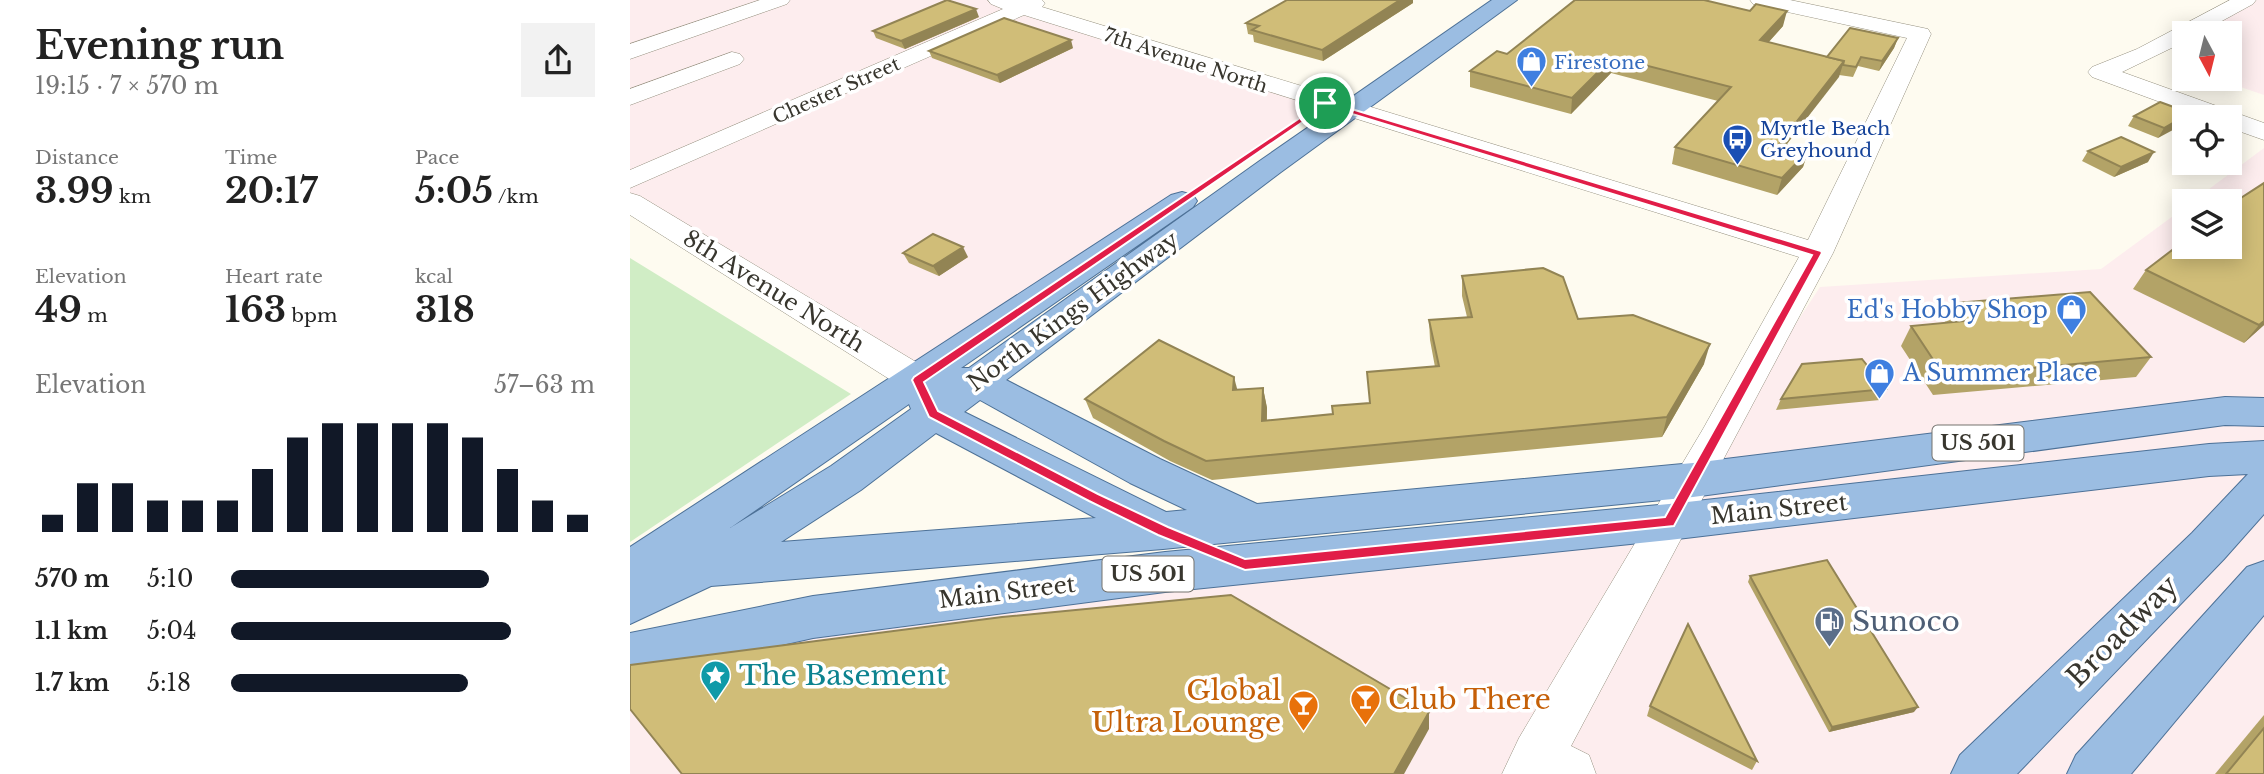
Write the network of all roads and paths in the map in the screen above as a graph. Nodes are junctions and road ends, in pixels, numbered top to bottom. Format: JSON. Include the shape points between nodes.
{"nodes":[{"id":1,"x":780,"y":0,"type":"edge"},
{"id":2,"x":998,"y":0,"type":"edge"},
{"id":3,"x":1475,"y":0,"type":"edge"},
{"id":4,"x":1506,"y":0,"type":"edge"},
{"id":5,"x":1760,"y":0,"type":"edge"},
{"id":6,"x":2246,"y":0,"type":"edge"},
{"id":7,"x":1032,"y":4,"type":"edge"},
{"id":8,"x":2207,"y":21,"type":"edge"},
{"id":9,"x":2172,"y":39,"type":"edge"},
{"id":10,"x":630,"y":52,"type":"edge"},
{"id":11,"x":732,"y":59,"type":"dead end"},
{"id":12,"x":630,"y":98,"type":"edge"},
{"id":13,"x":2191,"y":105,"type":"edge"},
{"id":14,"x":1337,"y":107,"type":"junction"},
{"id":15,"x":2242,"y":124,"type":"edge"},
{"id":16,"x":2264,"y":132,"type":"edge"},
{"id":17,"x":630,"y":180,"type":"edge"},
{"id":18,"x":630,"y":202,"type":"edge"},
{"id":19,"x":1817,"y":253,"type":"junction"},
{"id":20,"x":977,"y":381,"type":"junction"},
{"id":21,"x":926,"y":397,"type":"junction"},
{"id":22,"x":2264,"y":412,"type":"edge"},
{"id":23,"x":2264,"y":457,"type":"edge"},
{"id":24,"x":1693,"y":480,"type":"junction"},
{"id":25,"x":2264,"y":485,"type":"edge"},
{"id":26,"x":1669,"y":522,"type":"junction"},
{"id":27,"x":1163,"y":531,"type":"junction"},
{"id":28,"x":1248,"y":543,"type":"junction"},
{"id":29,"x":703,"y":568,"type":"junction"},
{"id":30,"x":630,"y":572,"type":"edge"},
{"id":31,"x":2264,"y":580,"type":"edge"},
{"id":32,"x":630,"y":603,"type":"edge"},
{"id":33,"x":630,"y":656,"type":"edge"},
{"id":34,"x":1545,"y":768,"type":"edge"},
{"id":35,"x":1979,"y":774,"type":"edge"},
{"id":36,"x":2095,"y":774,"type":"edge"}],
"edges":[{"from":1,"to":10,"type":"street"},
{"from":2,"to":7,"type":"street","name":"7th Avenue North"},
{"from":3,"to":14,"type":"main road","name":"North Kings Highway"},
{"from":4,"to":14,"type":"main road","name":"North Kings Highway"},
{"from":5,"to":19,"type":"street","via":[[1920,34]]},
{"from":6,"to":8,"type":"street"},
{"from":7,"to":14,"type":"street","name":"7th Avenue North"},
{"from":7,"to":17,"type":"street","name":"Chester Street"},
{"from":9,"to":13,"type":"street","via":[[2099,72]]},
{"from":11,"to":12,"type":"street"},
{"from":14,"to":19,"type":"street","name":"7th Avenue North"},
{"from":14,"to":20,"type":"main road","name":"North Kings Highway"},
{"from":14,"to":21,"type":"main road","name":"North Kings Highway"},
{"from":15,"to":16,"type":"street"},
{"from":18,"to":21,"type":"street","name":"8th Avenue North"},
{"from":19,"to":24,"type":"street"},
{"from":20,"to":21,"type":"main road","name":"North Kings Highway"},
{"from":20,"to":28,"type":"main road","via":[[1145,471]]},
{"from":21,"to":27,"type":"main road"},
{"from":21,"to":29,"type":"main road","name":"North Kings Highway","via":[[846,478]]},
{"from":21,"to":30,"type":"main road","name":"North Kings Highway"},
{"from":22,"to":24,"type":"main road","name":"Main Street","number":"US 501","via":[[2225,411]]},
{"from":23,"to":26,"type":"main road","name":"Main Street","number":"US 501"},
{"from":24,"to":26,"type":"street"},
{"from":24,"to":28,"type":"main road","name":"Main Street","number":"US 501"},
{"from":25,"to":35,"type":"main road","name":"Broadway"},
{"from":26,"to":28,"type":"main road","name":"Main Street","number":"US 501"},
{"from":26,"to":34,"type":"street"},
{"from":27,"to":28,"type":"main road"},
{"from":27,"to":29,"type":"main road","name":"Main Street","number":"US 501"},
{"from":28,"to":33,"type":"main road","name":"Main Street","number":"US 501","via":[[813,617]]},
{"from":29,"to":30,"type":"main road","name":"Main Street","number":"US 501"},
{"from":29,"to":32,"type":"main road","name":"North Kings Highway"},
{"from":31,"to":36,"type":"main road"}]}
